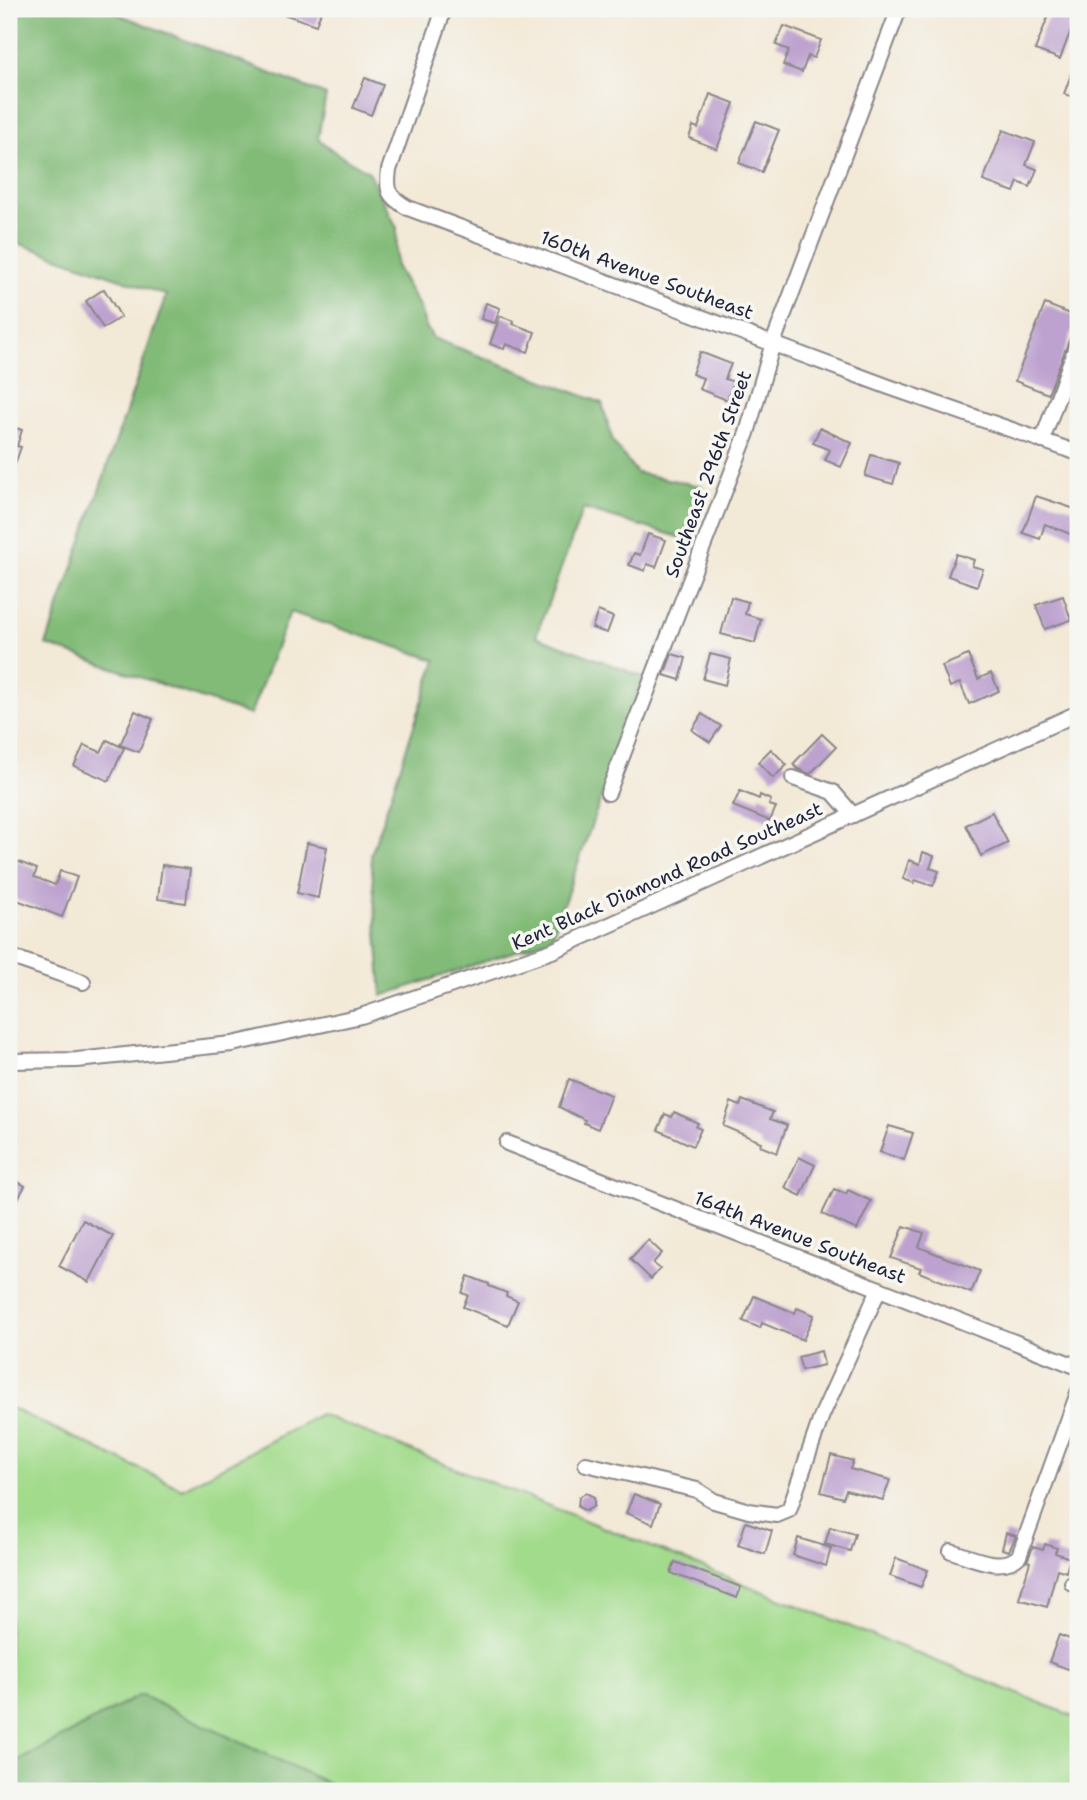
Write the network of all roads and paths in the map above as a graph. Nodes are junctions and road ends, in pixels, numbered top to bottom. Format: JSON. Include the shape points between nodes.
{"nodes":[{"id":1,"x":444,"y":9,"type":"edge"},
{"id":2,"x":900,"y":9,"type":"edge"},
{"id":3,"x":1078,"y":341,"type":"edge"},
{"id":4,"x":773,"y":343,"type":"junction"},
{"id":5,"x":1042,"y":440,"type":"junction"},
{"id":6,"x":1078,"y":453,"type":"edge"},
{"id":7,"x":1078,"y":713,"type":"edge"},
{"id":8,"x":793,"y":778,"type":"dead end"},
{"id":9,"x":608,"y":793,"type":"dead end"},
{"id":10,"x":853,"y":815,"type":"junction"},
{"id":11,"x":9,"y":956,"type":"edge"},
{"id":12,"x":83,"y":982,"type":"dead end"},
{"id":13,"x":9,"y":1061,"type":"edge"},
{"id":14,"x":507,"y":1143,"type":"dead end"},
{"id":15,"x":879,"y":1289,"type":"junction"},
{"id":16,"x":1078,"y":1367,"type":"edge"},
{"id":17,"x":1078,"y":1393,"type":"edge"},
{"id":18,"x":586,"y":1464,"type":"dead end"},
{"id":19,"x":951,"y":1551,"type":"dead end"}],
"edges":[{"from":1,"to":4,"type":"street","name":"160th Avenue Southeast","via":[[388,170],[386,188],[394,200]]},
{"from":2,"to":4,"type":"street","name":"Southeast 296th Street"},
{"from":3,"to":5,"type":"street"},
{"from":4,"to":5,"type":"street","name":"160th Avenue Southeast"},
{"from":4,"to":9,"type":"street","name":"Southeast 296th Street","via":[[747,433]]},
{"from":5,"to":6,"type":"street","name":"160th Avenue Southeast"},
{"from":7,"to":10,"type":"street","name":"Kent Black Diamond Road Southeast"},
{"from":8,"to":10,"type":"street","via":[[833,792]]},
{"from":10,"to":13,"type":"street","name":"Kent Black Diamond Road Southeast","via":[[552,951],[361,1016],[232,1045],[77,1060]]},
{"from":11,"to":12,"type":"street"},
{"from":14,"to":15,"type":"street","name":"164th Avenue Southeast"},
{"from":15,"to":16,"type":"street","name":"164th Avenue Southeast"},
{"from":15,"to":18,"type":"street","via":[[822,1415],[789,1510],[777,1515],[749,1511],[714,1501],[697,1490]]},
{"from":17,"to":19,"type":"street","via":[[1019,1556],[1003,1564]]}]}
